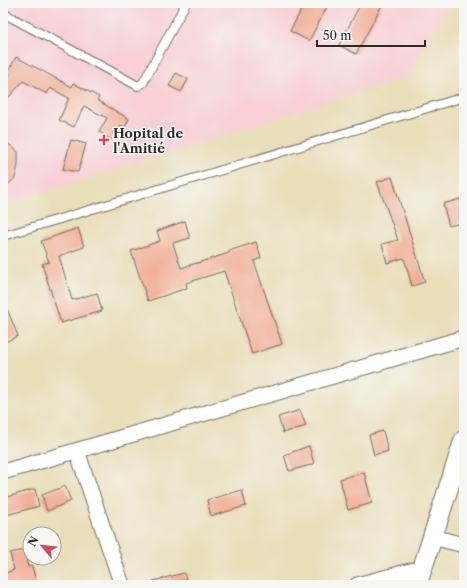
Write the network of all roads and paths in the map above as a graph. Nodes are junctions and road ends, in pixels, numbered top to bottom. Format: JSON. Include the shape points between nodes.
{"nodes":[{"id":1,"x":186,"y":3,"type":"edge"},
{"id":2,"x":3,"y":13,"type":"edge"},
{"id":3,"x":464,"y":97,"type":"edge"},
{"id":4,"x":3,"y":236,"type":"edge"},
{"id":5,"x":464,"y":338,"type":"edge"},
{"id":6,"x":464,"y":440,"type":"edge"},
{"id":7,"x":77,"y":451,"type":"junction"},
{"id":8,"x":3,"y":472,"type":"edge"},
{"id":9,"x":432,"y":537,"type":"junction"},
{"id":10,"x":464,"y":545,"type":"edge"},
{"id":11,"x":420,"y":576,"type":"edge"},
{"id":12,"x":122,"y":585,"type":"edge"},
{"id":13,"x":358,"y":585,"type":"edge"}],
"edges":[{"from":1,"to":2,"type":"lane","via":[[143,83],[138,86]]},
{"from":3,"to":4,"type":"lane"},
{"from":5,"to":7,"type":"street"},
{"from":6,"to":9,"type":"street"},
{"from":7,"to":8,"type":"street"},
{"from":7,"to":12,"type":"street"},
{"from":9,"to":10,"type":"street"},
{"from":9,"to":11,"type":"street"},
{"from":11,"to":13,"type":"street"}]}
